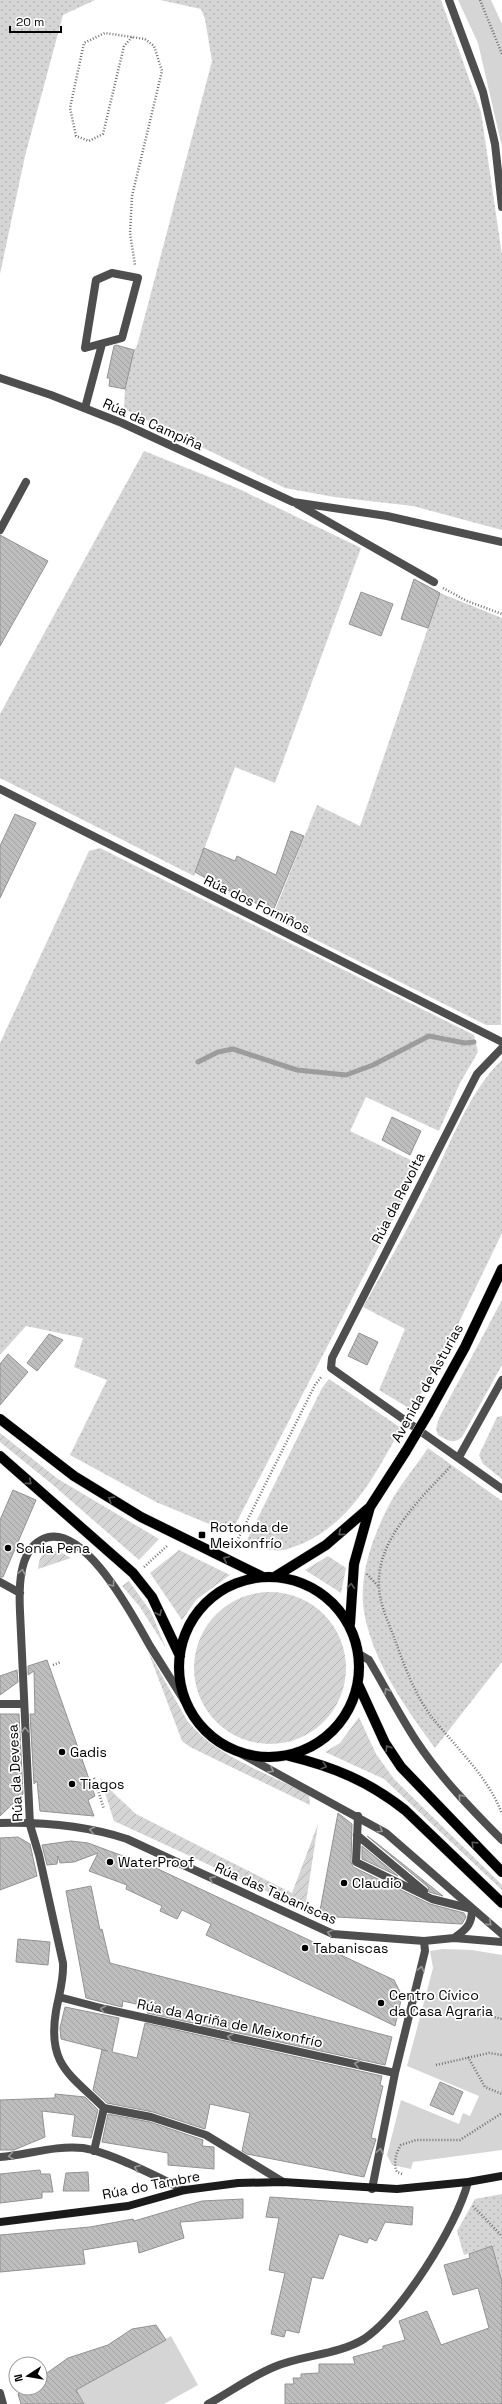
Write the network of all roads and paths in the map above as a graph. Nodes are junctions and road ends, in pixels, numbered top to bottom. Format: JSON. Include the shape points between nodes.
{"nodes":[{"id":1,"x":450,"y":0,"type":"edge"},
{"id":2,"x":480,"y":0,"type":"edge"},
{"id":3,"x":132,"y":37,"type":"junction"},
{"id":4,"x":502,"y":54,"type":"edge"},
{"id":5,"x":502,"y":207,"type":"edge"},
{"id":6,"x":138,"y":278,"type":"junction"},
{"id":7,"x":102,"y":344,"type":"junction"},
{"id":8,"x":0,"y":378,"type":"edge"},
{"id":9,"x":85,"y":408,"type":"junction"},
{"id":10,"x":26,"y":482,"type":"dead end"},
{"id":11,"x":293,"y":502,"type":"junction"},
{"id":12,"x":0,"y":530,"type":"edge"},
{"id":13,"x":502,"y":542,"type":"edge"},
{"id":14,"x":434,"y":582,"type":"joint"},
{"id":15,"x":502,"y":614,"type":"edge"},
{"id":16,"x":0,"y":790,"type":"edge"},
{"id":17,"x":502,"y":1042,"type":"edge"},
{"id":18,"x":502,"y":1048,"type":"edge"},
{"id":19,"x":502,"y":1269,"type":"edge"},
{"id":20,"x":331,"y":1368,"type":"junction"},
{"id":21,"x":502,"y":1380,"type":"edge"},
{"id":22,"x":0,"y":1419,"type":"edge"},
{"id":23,"x":0,"y":1456,"type":"edge"},
{"id":24,"x":459,"y":1457,"type":"junction"},
{"id":25,"x":502,"y":1489,"type":"edge"},
{"id":26,"x":370,"y":1508,"type":"junction"},
{"id":27,"x":170,"y":1544,"type":"dead end"},
{"id":28,"x":229,"y":1560,"type":"junction"},
{"id":29,"x":144,"y":1567,"type":"dead end"},
{"id":30,"x":366,"y":1572,"type":"dead end"},
{"id":31,"x":261,"y":1576,"type":"junction"},
{"id":32,"x":276,"y":1576,"type":"junction"},
{"id":33,"x":0,"y":1582,"type":"edge"},
{"id":34,"x":379,"y":1587,"type":"junction"},
{"id":35,"x":20,"y":1593,"type":"junction"},
{"id":36,"x":350,"y":1624,"type":"junction"},
{"id":37,"x":359,"y":1654,"type":"junction"},
{"id":38,"x":180,"y":1656,"type":"junction"},
{"id":39,"x":61,"y":1662,"type":"dead end"},
{"id":40,"x":52,"y":1665,"type":"dead end"},
{"id":41,"x":358,"y":1684,"type":"junction"},
{"id":42,"x":0,"y":1704,"type":"edge"},
{"id":43,"x":24,"y":1704,"type":"junction"},
{"id":44,"x":189,"y":1708,"type":"junction"},
{"id":45,"x":236,"y":1751,"type":"junction"},
{"id":46,"x":287,"y":1756,"type":"junction"},
{"id":47,"x":94,"y":1778,"type":"dead end"},
{"id":48,"x":104,"y":1809,"type":"dead end"},
{"id":49,"x":502,"y":1814,"type":"edge"},
{"id":50,"x":358,"y":1816,"type":"junction"},
{"id":51,"x":0,"y":1823,"type":"edge"},
{"id":52,"x":30,"y":1825,"type":"junction"},
{"id":53,"x":357,"y":1835,"type":"junction"},
{"id":54,"x":502,"y":1840,"type":"edge"},
{"id":55,"x":502,"y":1872,"type":"edge"},
{"id":56,"x":432,"y":1899,"type":"junction"},
{"id":57,"x":502,"y":1903,"type":"edge"},
{"id":58,"x":472,"y":1909,"type":"junction"},
{"id":59,"x":502,"y":1934,"type":"edge"},
{"id":60,"x":454,"y":1938,"type":"junction"},
{"id":61,"x":424,"y":1941,"type":"junction"},
{"id":62,"x":502,"y":1942,"type":"edge"},
{"id":63,"x":59,"y":1997,"type":"junction"},
{"id":64,"x":465,"y":2016,"type":"dead end"},
{"id":65,"x":502,"y":2019,"type":"edge"},
{"id":66,"x":502,"y":2055,"type":"edge"},
{"id":67,"x":468,"y":2057,"type":"junction"},
{"id":68,"x":436,"y":2066,"type":"dead end"},
{"id":69,"x":395,"y":2073,"type":"junction"},
{"id":70,"x":502,"y":2094,"type":"edge"},
{"id":71,"x":104,"y":2108,"type":"junction"},
{"id":72,"x":502,"y":2113,"type":"edge"},
{"id":73,"x":94,"y":2151,"type":"junction"},
{"id":74,"x":0,"y":2157,"type":"edge"},
{"id":75,"x":402,"y":2174,"type":"dead end"},
{"id":76,"x":502,"y":2176,"type":"edge"},
{"id":77,"x":283,"y":2182,"type":"junction"},
{"id":78,"x":468,"y":2182,"type":"junction"},
{"id":79,"x":372,"y":2189,"type":"junction"},
{"id":80,"x":185,"y":2190,"type":"junction"},
{"id":81,"x":465,"y":2196,"type":"junction"},
{"id":82,"x":0,"y":2222,"type":"edge"},
{"id":83,"x":502,"y":2236,"type":"edge"},
{"id":84,"x":0,"y":2393,"type":"edge"},
{"id":85,"x":3,"y":2404,"type":"edge"},
{"id":86,"x":208,"y":2404,"type":"edge"}],
"edges":[{"from":1,"to":5,"type":"street","via":[[483,92],[494,144]]},
{"from":2,"to":4,"type":"path"},
{"from":3,"to":3,"type":"path","via":[[124,46],[103,134],[89,141],[76,136],[70,108],[84,43],[105,33]]},
{"from":3,"to":6,"type":"path","via":[[145,39],[154,46],[162,71],[132,196],[130,233]]},
{"from":6,"to":7,"type":"street","via":[[122,338]]},
{"from":6,"to":7,"type":"street","via":[[112,273],[96,280],[85,348]]},
{"from":7,"to":9,"type":"street"},
{"from":8,"to":9,"type":"street","name":"Rúa da Campiña"},
{"from":9,"to":11,"type":"street","name":"Rúa da Campiña"},
{"from":10,"to":12,"type":"street"},
{"from":11,"to":13,"type":"street","name":"Rúa da Campiña","via":[[387,516]]},
{"from":11,"to":14,"type":"street","name":"Rúa da Campiña"},
{"from":14,"to":15,"type":"path","via":[[467,601]]},
{"from":16,"to":17,"type":"street","name":"Rúa dos Forniños"},
{"from":18,"to":20,"type":"street","name":"Rúa da Revolta","via":[[477,1074],[454,1117],[332,1358]]},
{"from":19,"to":26,"type":"main road","name":"Avenida de Asturias","bridge":true,"via":[[465,1347],[428,1414]]},
{"from":20,"to":24,"type":"street"},
{"from":20,"to":28,"type":"path","via":[[315,1385]]},
{"from":21,"to":24,"type":"street"},
{"from":28,"to":22,"type":"main road","one_way":true,"via":[[141,1518],[88,1484]]},
{"from":23,"to":38,"type":"main road","one_way":true,"via":[[133,1573],[152,1597]]},
{"from":24,"to":25,"type":"street"},
{"from":24,"to":34,"type":"path","via":[[410,1512],[393,1537],[379,1571]]},
{"from":26,"to":32,"type":"main road","name":"Avenida de Asturias","one_way":true,"via":[[326,1545]]},
{"from":36,"to":26,"type":"main road","name":"Avenida de Asturias","one_way":true,"via":[[354,1564]]},
{"from":27,"to":29,"type":"path"},
{"from":28,"to":31,"type":"main road"},
{"from":30,"to":34,"type":"path"},
{"from":31,"to":32,"type":"main road"},
{"from":31,"to":38,"type":"main road","via":[[234,1583],[207,1601],[189,1625]]},
{"from":32,"to":36,"type":"main road","via":[[294,1579],[314,1588],[335,1604]]},
{"from":33,"to":35,"type":"street"},
{"from":34,"to":49,"type":"path","via":[[382,1605],[398,1649],[418,1694],[430,1715],[489,1787]]},
{"from":35,"to":43,"type":"street","name":"Rúa da Devesa"},
{"from":35,"to":44,"type":"street","name":"Rúa da Devesa","one_way":true,"via":[[24,1563],[34,1544],[43,1538],[53,1536],[70,1540],[114,1586]]},
{"from":36,"to":37,"type":"main road"},
{"from":37,"to":41,"type":"main road"},
{"from":54,"to":37,"type":"street","one_way":true,"via":[[463,1800],[436,1766],[418,1742],[369,1660]]},
{"from":38,"to":44,"type":"main road","via":[[180,1678]]},
{"from":39,"to":40,"type":"path"},
{"from":41,"to":46,"type":"main road","via":[[352,1705],[344,1719],[330,1734],[299,1753]]},
{"from":55,"to":41,"type":"main road","one_way":true,"via":[[400,1768],[385,1743]]},
{"from":42,"to":43,"type":"street"},
{"from":52,"to":43,"type":"street","name":"Rúa da Devesa","one_way":true},
{"from":44,"to":45,"type":"main road","via":[[197,1722],[213,1738]]},
{"from":45,"to":46,"type":"main road","via":[[266,1757]]},
{"from":45,"to":50,"type":"street","one_way":true},
{"from":46,"to":57,"type":"main road","one_way":true,"via":[[338,1770],[390,1798]]},
{"from":47,"to":48,"type":"path"},
{"from":50,"to":53,"type":"street"},
{"from":50,"to":58,"type":"street","one_way":true,"via":[[386,1833]]},
{"from":51,"to":52,"type":"street","name":"Rúa das Tabaniscas"},
{"from":61,"to":52,"type":"street","name":"Rúa das Tabaniscas","one_way":true,"via":[[333,1934],[127,1839],[88,1829]]},
{"from":52,"to":63,"type":"street","name":"Rúa da Devesa","via":[[62,1962],[63,1975]]},
{"from":53,"to":56,"type":"street"},
{"from":53,"to":56,"type":"street","via":[[356,1862]]},
{"from":56,"to":58,"type":"street"},
{"from":58,"to":59,"type":"street","one_way":true},
{"from":58,"to":60,"type":"street","via":[[472,1921]]},
{"from":60,"to":61,"type":"street","name":"Rúa das Tabaniscas"},
{"from":60,"to":62,"type":"street","name":"Rúa das Tabaniscas"},
{"from":69,"to":61,"type":"street","one_way":true,"via":[[425,1951]]},
{"from":69,"to":63,"type":"street","name":"Rúa da Agriña de Meixonfrío","one_way":true},
{"from":63,"to":71,"type":"street","name":"Rúa da Devesa","via":[[53,2041],[59,2060],[66,2072]]},
{"from":64,"to":65,"type":"path","via":[[486,2015]]},
{"from":66,"to":67,"type":"path","via":[[489,2053]]},
{"from":67,"to":68,"type":"path"},
{"from":67,"to":70,"type":"path","via":[[485,2087]]},
{"from":79,"to":69,"type":"street","one_way":true},
{"from":71,"to":73,"type":"street"},
{"from":71,"to":77,"type":"street","name":"Rúa do Tambre","via":[[151,2117],[206,2135]]},
{"from":72,"to":75,"type":"path","via":[[463,2138],[416,2140],[401,2145],[397,2152],[395,2168]]},
{"from":73,"to":74,"type":"street","one_way":true,"via":[[59,2149]]},
{"from":80,"to":73,"type":"street","one_way":true},
{"from":76,"to":78,"type":"main road","name":"Rúa do Tambre"},
{"from":77,"to":79,"type":"main road","name":"Rúa do Tambre"},
{"from":77,"to":80,"type":"main road","name":"Rúa do Tambre","via":[[238,2183]]},
{"from":78,"to":79,"type":"main road","name":"Rúa do Tambre","via":[[414,2188]]},
{"from":78,"to":81,"type":"street"},
{"from":80,"to":82,"type":"main road","name":"Rúa do Tambre","via":[[128,2206]]},
{"from":81,"to":83,"type":"path"},
{"from":81,"to":86,"type":"street","via":[[435,2254],[413,2286],[379,2327],[363,2339],[347,2346],[274,2367]]},
{"from":84,"to":85,"type":"street"}]}
